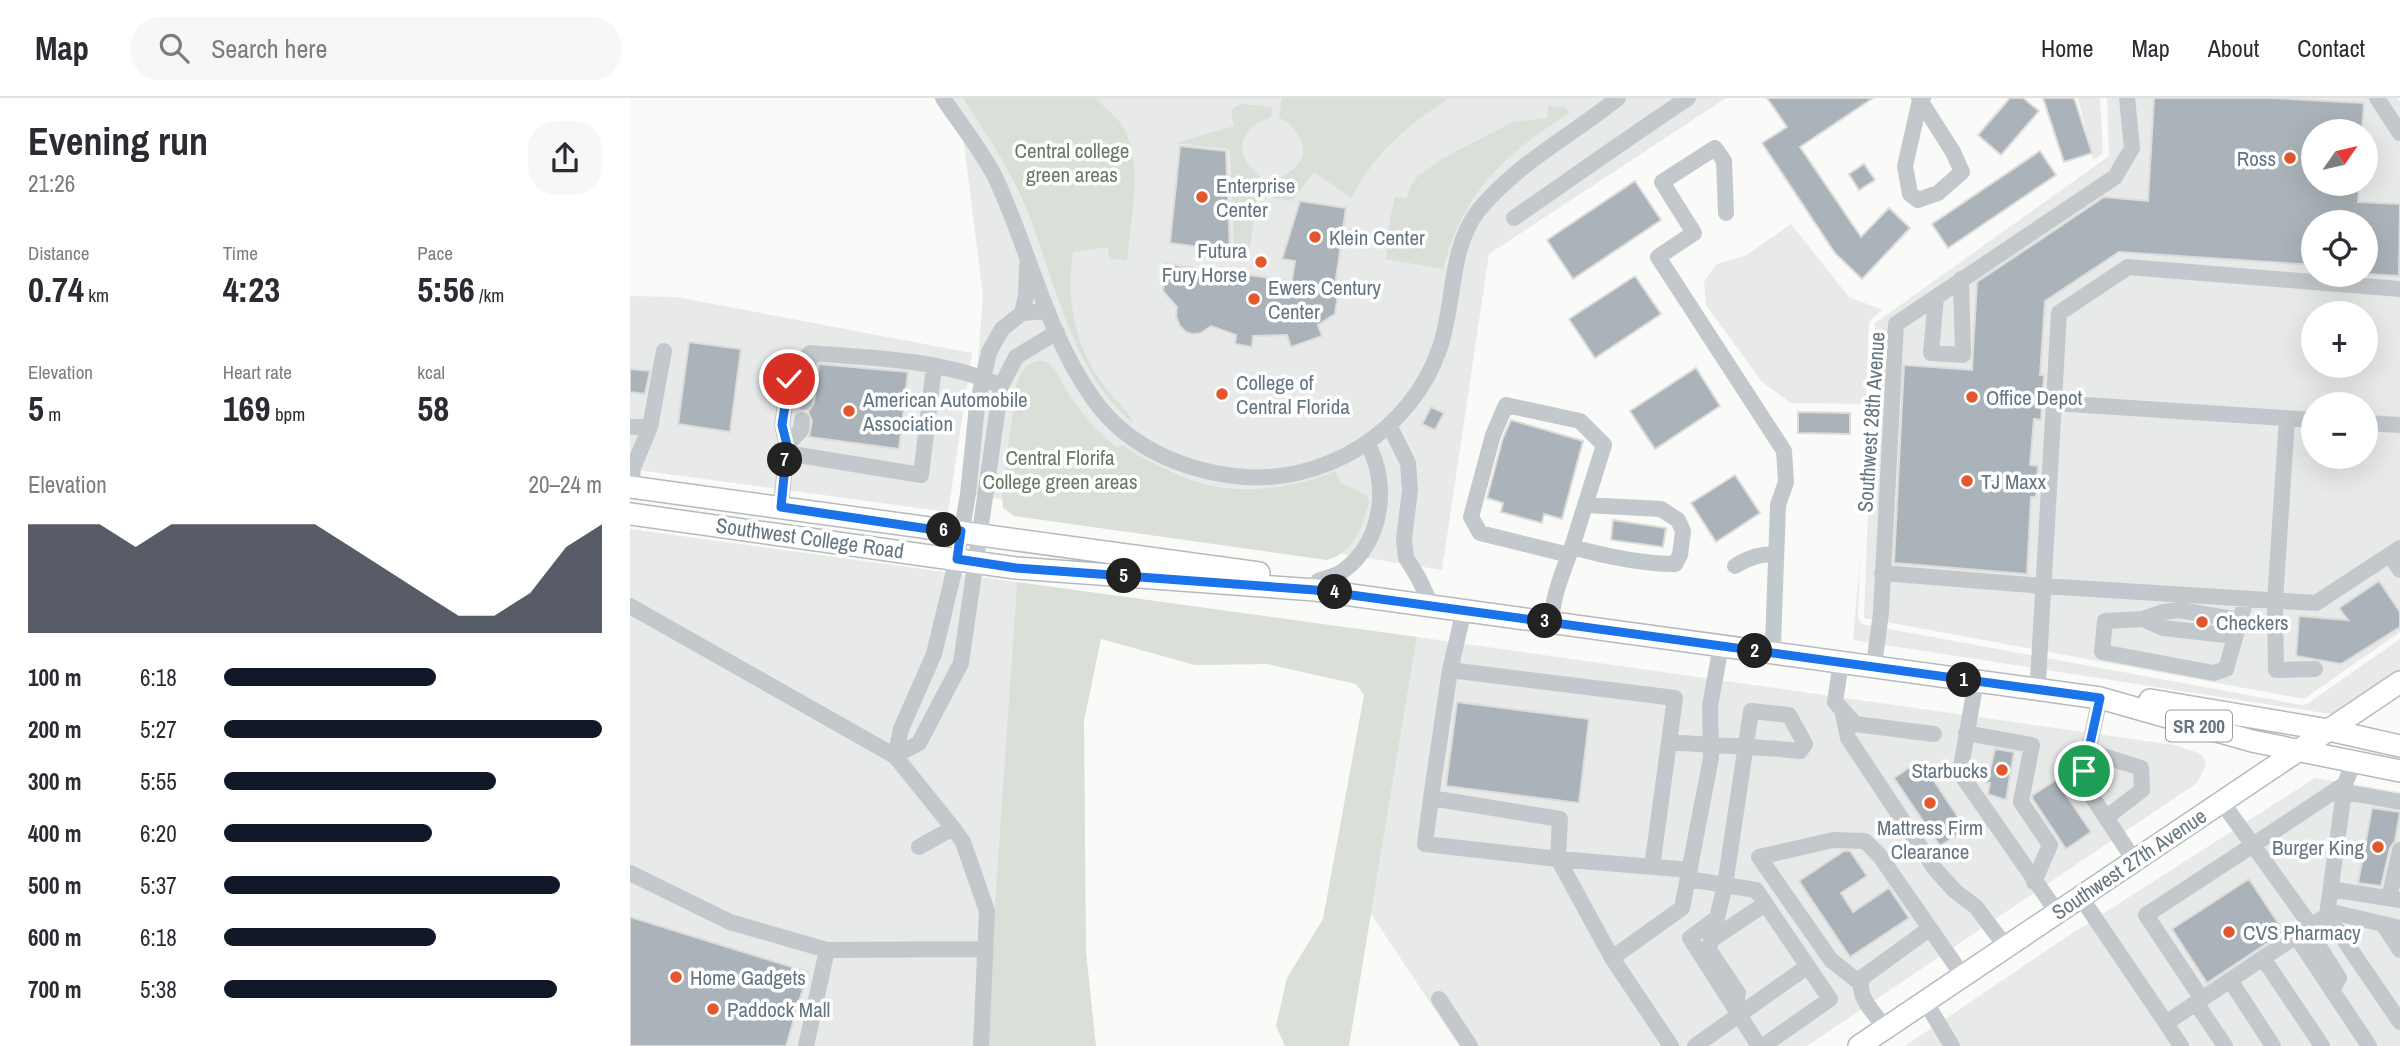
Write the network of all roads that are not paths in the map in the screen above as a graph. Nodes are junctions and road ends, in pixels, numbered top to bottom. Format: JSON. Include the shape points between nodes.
{"nodes":[{"id":1,"x":943,"y":98,"type":"edge"},
{"id":2,"x":1618,"y":98,"type":"edge"},
{"id":3,"x":1688,"y":98,"type":"edge"},
{"id":4,"x":2127,"y":98,"type":"edge"},
{"id":5,"x":2377,"y":98,"type":"edge"},
{"id":6,"x":1921,"y":99,"type":"edge"},
{"id":7,"x":2400,"y":133,"type":"edge"},
{"id":8,"x":1726,"y":213,"type":"dead end"},
{"id":9,"x":1514,"y":218,"type":"dead end"},
{"id":10,"x":1027,"y":257,"type":"junction"},
{"id":11,"x":1961,"y":279,"type":"junction"},
{"id":12,"x":2400,"y":289,"type":"edge"},
{"id":13,"x":1937,"y":297,"type":"junction"},
{"id":14,"x":1048,"y":311,"type":"junction"},
{"id":15,"x":1022,"y":313,"type":"junction"},
{"id":16,"x":1057,"y":332,"type":"junction"},
{"id":17,"x":664,"y":351,"type":"dead end"},
{"id":18,"x":810,"y":353,"type":"junction"},
{"id":19,"x":934,"y":367,"type":"junction"},
{"id":20,"x":983,"y":379,"type":"junction"},
{"id":21,"x":1001,"y":386,"type":"junction"},
{"id":22,"x":804,"y":402,"type":"dead end"},
{"id":23,"x":2054,"y":403,"type":"junction"},
{"id":24,"x":2287,"y":418,"type":"junction"},
{"id":25,"x":2301,"y":419,"type":"edge"},
{"id":26,"x":802,"y":420,"type":"dead end"},
{"id":27,"x":2378,"y":424,"type":"edge"},
{"id":28,"x":1389,"y":425,"type":"junction"},
{"id":29,"x":2400,"y":425,"type":"edge"},
{"id":30,"x":650,"y":426,"type":"junction"},
{"id":31,"x":630,"y":427,"type":"edge"},
{"id":32,"x":1367,"y":443,"type":"junction"},
{"id":33,"x":787,"y":449,"type":"junction"},
{"id":34,"x":630,"y":487,"type":"edge"},
{"id":35,"x":1585,"y":505,"type":"junction"},
{"id":36,"x":781,"y":507,"type":"junction"},
{"id":37,"x":630,"y":514,"type":"edge"},
{"id":38,"x":971,"y":533,"type":"junction"},
{"id":39,"x":1571,"y":551,"type":"junction"},
{"id":40,"x":2395,"y":551,"type":"edge"},
{"id":41,"x":1776,"y":554,"type":"junction"},
{"id":42,"x":967,"y":560,"type":"junction"},
{"id":43,"x":1735,"y":566,"type":"dead end"},
{"id":44,"x":2400,"y":570,"type":"edge"},
{"id":45,"x":1882,"y":573,"type":"junction"},
{"id":46,"x":1318,"y":581,"type":"junction"},
{"id":47,"x":2043,"y":586,"type":"junction"},
{"id":48,"x":1427,"y":596,"type":"junction"},
{"id":49,"x":2246,"y":599,"type":"junction"},
{"id":50,"x":2275,"y":601,"type":"junction"},
{"id":51,"x":630,"y":606,"type":"edge"},
{"id":52,"x":1464,"y":610,"type":"junction"},
{"id":53,"x":1552,"y":613,"type":"junction"},
{"id":54,"x":2238,"y":628,"type":"junction"},
{"id":55,"x":1773,"y":644,"type":"junction"},
{"id":56,"x":1721,"y":646,"type":"junction"},
{"id":57,"x":1875,"y":658,"type":"junction"},
{"id":58,"x":1841,"y":663,"type":"junction"},
{"id":59,"x":2315,"y":669,"type":"dead end"},
{"id":60,"x":1450,"y":670,"type":"junction"},
{"id":61,"x":1976,"y":681,"type":"junction"},
{"id":62,"x":2039,"y":681,"type":"junction"},
{"id":63,"x":2400,"y":682,"type":"edge"},
{"id":64,"x":2100,"y":698,"type":"junction"},
{"id":65,"x":1842,"y":709,"type":"junction"},
{"id":66,"x":2329,"y":730,"type":"junction"},
{"id":67,"x":1966,"y":733,"type":"junction"},
{"id":68,"x":1934,"y":734,"type":"dead end"},
{"id":69,"x":1669,"y":742,"type":"junction"},
{"id":70,"x":1710,"y":746,"type":"junction"},
{"id":71,"x":2400,"y":747,"type":"edge"},
{"id":72,"x":2299,"y":750,"type":"junction"},
{"id":73,"x":2088,"y":751,"type":"junction"},
{"id":74,"x":895,"y":756,"type":"junction"},
{"id":75,"x":2354,"y":761,"type":"junction"},
{"id":76,"x":2400,"y":771,"type":"edge"},
{"id":77,"x":2345,"y":788,"type":"junction"},
{"id":78,"x":1431,"y":798,"type":"junction"},
{"id":79,"x":2221,"y":801,"type":"junction"},
{"id":80,"x":2400,"y":802,"type":"edge"},
{"id":81,"x":2107,"y":817,"type":"junction"},
{"id":82,"x":953,"y":828,"type":"junction"},
{"id":83,"x":2253,"y":845,"type":"junction"},
{"id":84,"x":919,"y":847,"type":"dead end"},
{"id":85,"x":2400,"y":850,"type":"edge"},
{"id":86,"x":1558,"y":859,"type":"junction"},
{"id":87,"x":2134,"y":860,"type":"junction"},
{"id":88,"x":1653,"y":867,"type":"junction"},
{"id":89,"x":630,"y":873,"type":"edge"},
{"id":90,"x":1689,"y":875,"type":"junction"},
{"id":91,"x":2034,"y":882,"type":"junction"},
{"id":92,"x":1725,"y":885,"type":"junction"},
{"id":93,"x":2331,"y":889,"type":"junction"},
{"id":94,"x":2080,"y":897,"type":"junction"},
{"id":95,"x":2395,"y":899,"type":"edge"},
{"id":96,"x":1765,"y":904,"type":"junction"},
{"id":97,"x":2057,"y":912,"type":"junction"},
{"id":98,"x":2327,"y":915,"type":"junction"},
{"id":99,"x":2383,"y":924,"type":"junction"},
{"id":100,"x":2311,"y":926,"type":"junction"},
{"id":101,"x":2400,"y":928,"type":"edge"},
{"id":102,"x":1929,"y":929,"type":"junction"},
{"id":103,"x":2299,"y":941,"type":"junction"},
{"id":104,"x":2006,"y":947,"type":"junction"},
{"id":105,"x":985,"y":949,"type":"junction"},
{"id":106,"x":827,"y":950,"type":"junction"},
{"id":107,"x":2400,"y":950,"type":"edge"},
{"id":108,"x":1612,"y":958,"type":"junction"},
{"id":109,"x":2263,"y":958,"type":"junction"},
{"id":110,"x":1808,"y":966,"type":"junction"},
{"id":111,"x":1962,"y":976,"type":"junction"},
{"id":112,"x":2230,"y":980,"type":"junction"},
{"id":113,"x":1859,"y":987,"type":"junction"},
{"id":114,"x":1439,"y":999,"type":"dead end"},
{"id":115,"x":1925,"y":1001,"type":"junction"},
{"id":116,"x":2199,"y":1001,"type":"junction"},
{"id":117,"x":1737,"y":1012,"type":"junction"},
{"id":118,"x":2400,"y":1022,"type":"edge"},
{"id":119,"x":2166,"y":1023,"type":"junction"},
{"id":120,"x":1885,"y":1028,"type":"junction"},
{"id":121,"x":806,"y":1046,"type":"edge"},
{"id":122,"x":981,"y":1046,"type":"edge"},
{"id":123,"x":1470,"y":1046,"type":"edge"},
{"id":124,"x":1671,"y":1046,"type":"edge"},
{"id":125,"x":1695,"y":1046,"type":"edge"},
{"id":126,"x":1761,"y":1046,"type":"edge"},
{"id":127,"x":1859,"y":1046,"type":"edge"},
{"id":128,"x":1952,"y":1046,"type":"edge"},
{"id":129,"x":2181,"y":1046,"type":"edge"},
{"id":130,"x":2225,"y":1046,"type":"edge"},
{"id":131,"x":2273,"y":1046,"type":"edge"},
{"id":132,"x":2322,"y":1046,"type":"edge"},
{"id":133,"x":2369,"y":1046,"type":"edge"}],
"edges":[{"from":1,"to":10,"type":"street","via":[[996,178]]},
{"from":2,"to":28,"type":"street","via":[[1512,174],[1477,213],[1463,236],[1440,348],[1423,385]]},
{"from":3,"to":9,"type":"street"},
{"from":4,"to":11,"type":"street","name":"Southwest 28th Avenue","via":[[2132,148],[2115,177]]},
{"from":5,"to":7,"type":"street"},
{"from":6,"to":6,"type":"street","via":[[1962,172],[1938,193],[1918,200],[1910,194],[1905,166]]},
{"from":8,"to":41,"type":"street","via":[[1724,161],[1715,148],[1662,182],[1694,233],[1657,257],[1784,451],[1786,482],[1778,505]]},
{"from":10,"to":14,"type":"street"},
{"from":10,"to":15,"type":"street"},
{"from":11,"to":13,"type":"street","name":"Southwest 28th Avenue"},
{"from":11,"to":13,"type":"street","via":[[1963,355],[1931,353]]},
{"from":12,"to":23,"type":"street","via":[[2128,267],[2059,313]]},
{"from":13,"to":45,"type":"street","name":"Southwest 28th Avenue","via":[[1896,324]]},
{"from":14,"to":15,"type":"street"},
{"from":14,"to":16,"type":"street"},
{"from":15,"to":20,"type":"street","via":[[1003,328],[989,352]]},
{"from":16,"to":21,"type":"street","via":[[1016,357]]},
{"from":16,"to":32,"type":"street","via":[[1077,374],[1116,427],[1152,452],[1188,467],[1238,476],[1283,477],[1329,464]]},
{"from":17,"to":30,"type":"street"},
{"from":18,"to":19,"type":"street"},
{"from":18,"to":22,"type":"street"},
{"from":18,"to":33,"type":"street","via":[[789,379],[782,425]]},
{"from":19,"to":20,"type":"street","via":[[961,370]]},
{"from":19,"to":33,"type":"street","via":[[920,475]]},
{"from":20,"to":21,"type":"street"},
{"from":20,"to":38,"type":"street","via":[[968,494]]},
{"from":21,"to":38,"type":"street"},
{"from":23,"to":24,"type":"street"},
{"from":23,"to":47,"type":"street"},
{"from":24,"to":25,"type":"street"},
{"from":24,"to":50,"type":"street"},
{"from":26,"to":33,"type":"street","via":[[801,430]]},
{"from":27,"to":29,"type":"street"},
{"from":28,"to":32,"type":"street"},
{"from":28,"to":48,"type":"street","via":[[1408,463],[1406,558]]},
{"from":30,"to":31,"type":"street"},
{"from":30,"to":34,"type":"street"},
{"from":32,"to":46,"type":"street","via":[[1380,474],[1375,527],[1356,559],[1342,572]]},
{"from":33,"to":36,"type":"street"},
{"from":34,"to":36,"type":"main road","name":"Southwest College Road","number":"SR 200"},
{"from":35,"to":39,"type":"street"},
{"from":35,"to":39,"type":"street","via":[[1661,509],[1678,520],[1683,531],[1680,555],[1675,564]]},
{"from":35,"to":39,"type":"street","via":[[1604,445],[1580,421],[1506,405],[1471,517],[1480,533]]},
{"from":36,"to":38,"type":"main road","name":"Southwest College Road","number":"SR 200"},
{"from":37,"to":42,"type":"main road","name":"Southwest College Road","number":"SR 200"},
{"from":38,"to":42,"type":"street"},
{"from":38,"to":46,"type":"main road","name":"Southwest College Road","number":"SR 200"},
{"from":39,"to":53,"type":"street"},
{"from":40,"to":44,"type":"street"},
{"from":40,"to":50,"type":"street","via":[[2316,603]]},
{"from":41,"to":43,"type":"street","via":[[1746,558]]},
{"from":41,"to":55,"type":"street"},
{"from":42,"to":52,"type":"main road","name":"Southwest College Road","number":"SR 200","via":[[1016,568],[1315,590]]},
{"from":42,"to":74,"type":"street","via":[[901,729]]},
{"from":42,"to":74,"type":"street","via":[[970,606],[961,663],[919,743]]},
{"from":45,"to":47,"type":"street"},
{"from":45,"to":57,"type":"street","name":"Southwest 28th Avenue"},
{"from":46,"to":48,"type":"main road","name":"Southwest College Road","number":"SR 200"},
{"from":47,"to":49,"type":"street"},
{"from":47,"to":62,"type":"street"},
{"from":48,"to":53,"type":"main road","name":"Southwest College Road","number":"SR 200"},
{"from":49,"to":50,"type":"street"},
{"from":49,"to":54,"type":"street"},
{"from":50,"to":59,"type":"street","via":[[2276,670]]},
{"from":51,"to":74,"type":"street"},
{"from":52,"to":56,"type":"main road","name":"Southwest College Road","number":"SR 200"},
{"from":52,"to":60,"type":"street"},
{"from":53,"to":55,"type":"main road","name":"Southwest College Road","number":"SR 200"},
{"from":54,"to":54,"type":"street","via":[[2179,610],[2143,619],[2105,621],[2102,652],[2214,673],[2226,669]]},
{"from":55,"to":57,"type":"main road","name":"Southwest College Road","number":"SR 200"},
{"from":56,"to":58,"type":"main road","name":"Southwest College Road","number":"SR 200"},
{"from":56,"to":70,"type":"street","via":[[1710,706]]},
{"from":57,"to":62,"type":"main road","name":"Southwest College Road","number":"SR 200"},
{"from":58,"to":61,"type":"main road","name":"Southwest College Road","number":"SR 200"},
{"from":58,"to":65,"type":"street","via":[[1835,702]]},
{"from":60,"to":69,"type":"street","via":[[1675,698]]},
{"from":60,"to":78,"type":"street"},
{"from":61,"to":64,"type":"main road","name":"Southwest College Road","number":"SR 200"},
{"from":61,"to":67,"type":"street"},
{"from":62,"to":66,"type":"main road","name":"Southwest College Road","number":"SR 200"},
{"from":63,"to":66,"type":"main road","name":"Southwest 27th Avenue"},
{"from":64,"to":72,"type":"main road","name":"Southwest College Road","number":"SR 200"},
{"from":64,"to":73,"type":"street"},
{"from":65,"to":68,"type":"street","via":[[1855,724]]},
{"from":65,"to":104,"type":"street","via":[[1847,738],[1935,869],[1976,907]]},
{"from":66,"to":71,"type":"main road","name":"Southwest College Road","number":"SR 200"},
{"from":66,"to":72,"type":"main road","name":"Southwest 27th Avenue"},
{"from":67,"to":91,"type":"street","via":[[1960,773]]},
{"from":67,"to":91,"type":"street","via":[[2032,746],[2021,802],[2050,845]]},
{"from":69,"to":70,"type":"street"},
{"from":69,"to":88,"type":"street"},
{"from":70,"to":90,"type":"street"},
{"from":70,"to":92,"type":"street","via":[[1747,745]]},
{"from":72,"to":75,"type":"main road","name":"Southwest College Road","number":"SR 200"},
{"from":72,"to":79,"type":"main road","name":"Southwest 27th Avenue"},
{"from":73,"to":81,"type":"street","via":[[2087,782]]},
{"from":73,"to":81,"type":"street","via":[[2141,768],[2142,790]]},
{"from":74,"to":82,"type":"street"},
{"from":75,"to":76,"type":"main road","name":"Southwest College Road","number":"SR 200"},
{"from":75,"to":77,"type":"street"},
{"from":77,"to":80,"type":"street"},
{"from":77,"to":83,"type":"street"},
{"from":77,"to":93,"type":"street"},
{"from":78,"to":86,"type":"street","via":[[1560,819]]},
{"from":78,"to":86,"type":"street","via":[[1425,844]]},
{"from":79,"to":83,"type":"street"},
{"from":79,"to":87,"type":"main road","name":"Southwest 27th Avenue"},
{"from":81,"to":87,"type":"street"},
{"from":82,"to":84,"type":"street"},
{"from":82,"to":105,"type":"street","via":[[963,842],[987,911]]},
{"from":83,"to":100,"type":"street"},
{"from":83,"to":116,"type":"street","via":[[2146,915]]},
{"from":85,"to":95,"type":"street"},
{"from":86,"to":88,"type":"street"},
{"from":86,"to":108,"type":"street"},
{"from":87,"to":94,"type":"main road","name":"Southwest 27th Avenue"},
{"from":88,"to":90,"type":"street"},
{"from":89,"to":106,"type":"street","via":[[730,922]]},
{"from":90,"to":92,"type":"street"},
{"from":90,"to":108,"type":"street","via":[[1682,908]]},
{"from":91,"to":97,"type":"street"},
{"from":92,"to":96,"type":"street","via":[[1756,890]]},
{"from":92,"to":117,"type":"street","via":[[1717,918],[1690,938]]},
{"from":93,"to":95,"type":"street"},
{"from":93,"to":98,"type":"street"},
{"from":94,"to":97,"type":"main road","name":"Southwest 27th Avenue"},
{"from":94,"to":119,"type":"street"},
{"from":96,"to":110,"type":"street"},
{"from":96,"to":117,"type":"street","via":[[1711,940],[1709,950],[1738,993]]},
{"from":97,"to":104,"type":"main road","name":"Southwest 27th Avenue"},
{"from":98,"to":99,"type":"street","via":[[2332,912]]},
{"from":98,"to":100,"type":"street"},
{"from":98,"to":118,"type":"street"},
{"from":99,"to":101,"type":"street"},
{"from":99,"to":107,"type":"street"},
{"from":100,"to":103,"type":"street"},
{"from":102,"to":111,"type":"street"},
{"from":102,"to":113,"type":"street","via":[[1863,977]]},
{"from":102,"to":113,"type":"street","via":[[1865,841],[1833,839],[1759,858],[1831,960]]},
{"from":103,"to":109,"type":"street"},
{"from":103,"to":133,"type":"street"},
{"from":104,"to":111,"type":"main road","name":"Southwest 27th Avenue"},
{"from":105,"to":106,"type":"street"},
{"from":105,"to":122,"type":"street"},
{"from":106,"to":121,"type":"street"},
{"from":108,"to":124,"type":"street"},
{"from":109,"to":112,"type":"street"},
{"from":109,"to":132,"type":"street"},
{"from":110,"to":117,"type":"street"},
{"from":110,"to":126,"type":"street","via":[[1830,999]]},
{"from":111,"to":115,"type":"main road","name":"Southwest 27th Avenue"},
{"from":112,"to":116,"type":"street"},
{"from":112,"to":131,"type":"street"},
{"from":113,"to":120,"type":"street"},
{"from":114,"to":123,"type":"street"},
{"from":115,"to":120,"type":"main road","name":"Southwest 27th Avenue"},
{"from":115,"to":128,"type":"street"},
{"from":116,"to":119,"type":"street"},
{"from":116,"to":130,"type":"street"},
{"from":117,"to":125,"type":"street"},
{"from":117,"to":126,"type":"street"},
{"from":119,"to":129,"type":"street"},
{"from":120,"to":127,"type":"main road","name":"Southwest 27th Avenue"}]}
